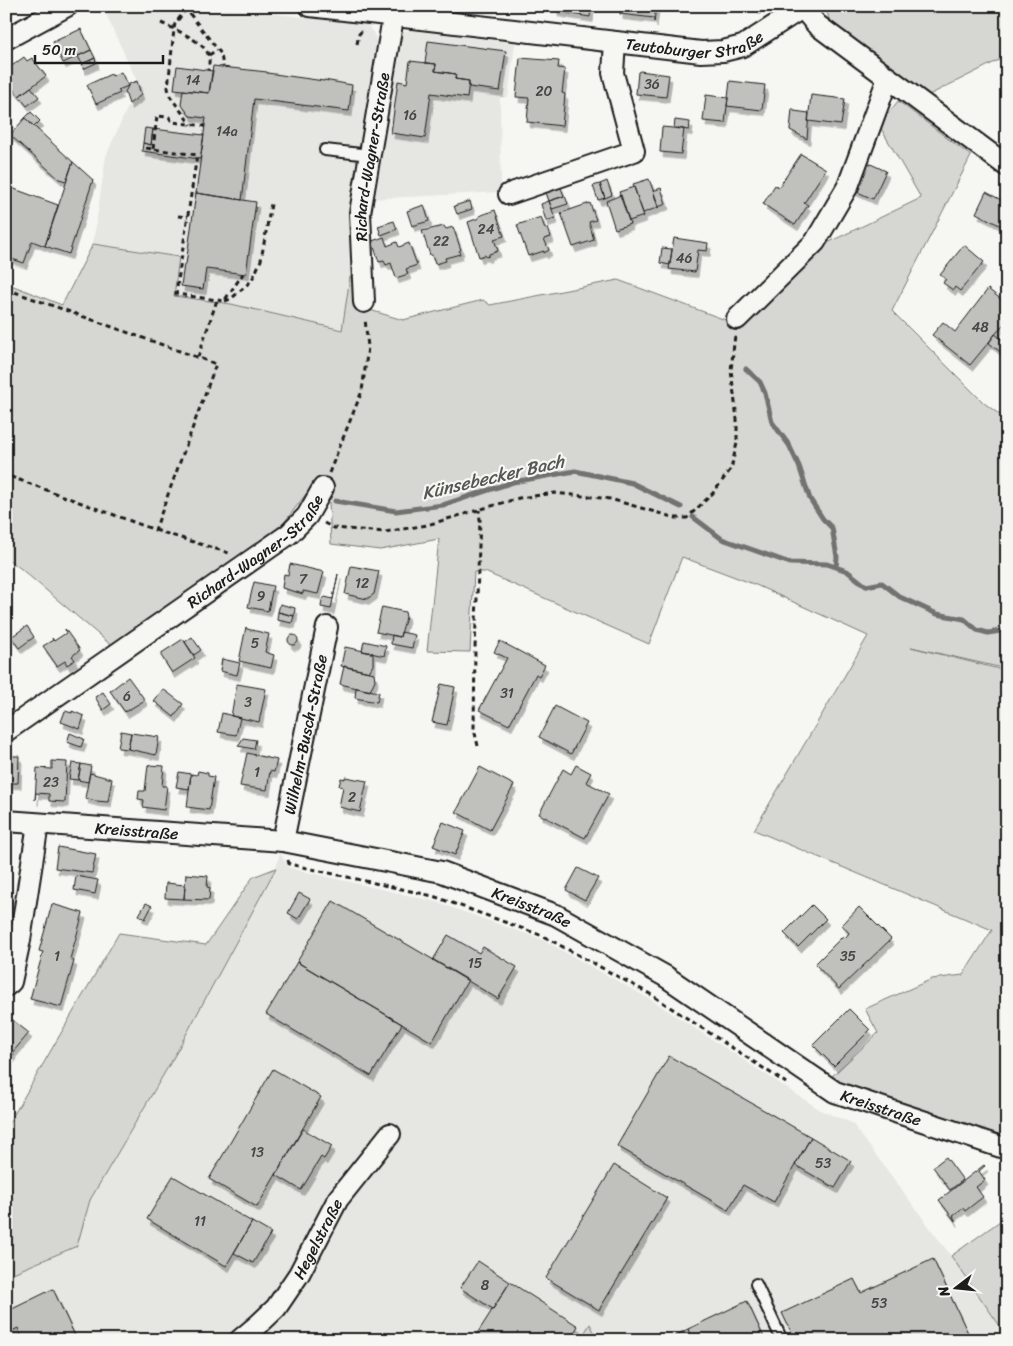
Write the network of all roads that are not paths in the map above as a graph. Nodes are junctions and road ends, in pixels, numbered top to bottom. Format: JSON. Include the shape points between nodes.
{"nodes":[{"id":1,"x":67,"y":6,"type":"edge"},
{"id":2,"x":310,"y":6,"type":"edge"},
{"id":3,"x":803,"y":7,"type":"edge"},
{"id":4,"x":394,"y":11,"type":"edge"},
{"id":5,"x":6,"y":39,"type":"edge"},
{"id":6,"x":615,"y":42,"type":"junction"},
{"id":7,"x":888,"y":78,"type":"junction"},
{"id":8,"x":325,"y":150,"type":"dead end"},
{"id":9,"x":370,"y":155,"type":"junction"},
{"id":10,"x":1007,"y":166,"type":"edge"},
{"id":11,"x":509,"y":194,"type":"dead end"},
{"id":12,"x":364,"y":302,"type":"road end"},
{"id":13,"x":737,"y":319,"type":"road end"},
{"id":14,"x":323,"y":488,"type":"road end"},
{"id":15,"x":327,"y":627,"type":"dead end"},
{"id":16,"x":6,"y":731,"type":"edge"},
{"id":17,"x":6,"y":821,"type":"edge"},
{"id":18,"x":38,"y":824,"type":"junction"},
{"id":19,"x":283,"y":841,"type":"junction"},
{"id":20,"x":6,"y":986,"type":"edge"},
{"id":21,"x":390,"y":1134,"type":"dead end"},
{"id":22,"x":1007,"y":1149,"type":"edge"},
{"id":23,"x":756,"y":1284,"type":"dead end"},
{"id":24,"x":240,"y":1340,"type":"edge"},
{"id":25,"x":782,"y":1340,"type":"edge"}],
"edges":[{"from":1,"to":5,"type":"street"},
{"from":2,"to":4,"type":"street","name":"Teutoburger Straße"},
{"from":3,"to":6,"type":"street","name":"Teutoburger Straße","via":[[743,46],[723,51],[701,52]]},
{"from":3,"to":7,"type":"street","name":"Teutoburger Straße","via":[[817,25]]},
{"from":4,"to":6,"type":"street","name":"Teutoburger Straße"},
{"from":4,"to":9,"type":"street","name":"Richard-Wagner-Straße"},
{"from":6,"to":11,"type":"street","name":"Teutoburger Straße","via":[[613,73],[634,151]]},
{"from":7,"to":10,"type":"street","name":"Teutoburger Straße"},
{"from":7,"to":13,"type":"street","via":[[848,186],[815,242]]},
{"from":8,"to":9,"type":"lane"},
{"from":9,"to":12,"type":"street","name":"Richard-Wagner-Straße","via":[[360,213]]},
{"from":14,"to":16,"type":"street","name":"Richard-Wagner-Straße","via":[[307,516],[289,534]]},
{"from":15,"to":19,"type":"street","name":"Wilhelm-Busch-Straße"},
{"from":17,"to":18,"type":"street","name":"Kreisstraße"},
{"from":18,"to":19,"type":"street","name":"Kreisstraße"},
{"from":18,"to":20,"type":"street","via":[[20,940],[11,982]]},
{"from":19,"to":22,"type":"street","name":"Kreisstraße","via":[[442,872],[556,915],[665,976],[835,1092]]},
{"from":21,"to":24,"type":"street","name":"Hegelstraße","via":[[338,1199],[299,1274],[276,1308]]},
{"from":23,"to":25,"type":"lane"}]}
